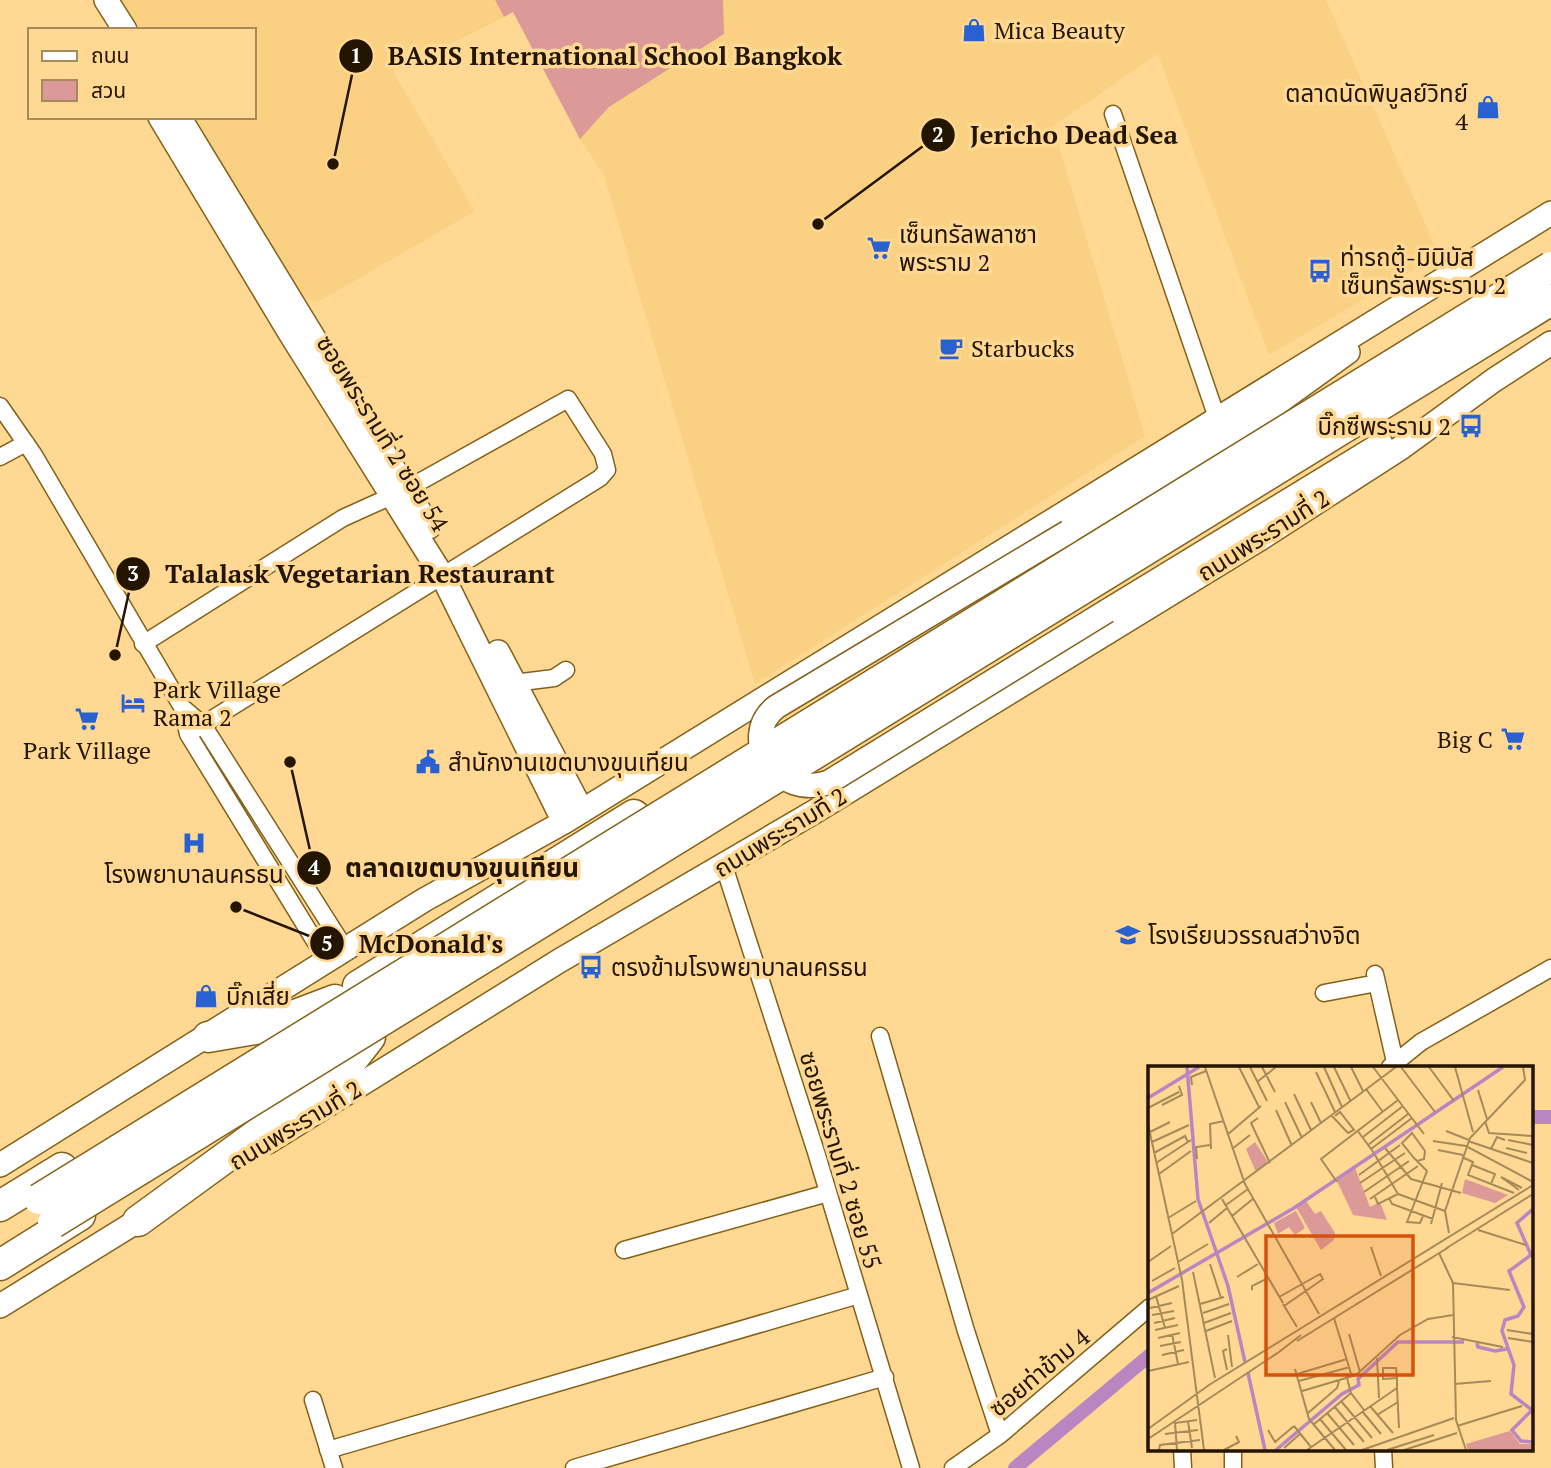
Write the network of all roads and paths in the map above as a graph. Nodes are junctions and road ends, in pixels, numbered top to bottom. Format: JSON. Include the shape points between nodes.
{"nodes":[{"id":1,"x":1114,"y":114,"type":"dead end"},
{"id":2,"x":161,"y":119,"type":"edge"},
{"id":3,"x":180,"y":119,"type":"edge"},
{"id":4,"x":1551,"y":213,"type":"edge"},
{"id":5,"x":231,"y":219,"type":"junction"},
{"id":6,"x":1551,"y":251,"type":"edge"},
{"id":7,"x":1551,"y":267,"type":"edge"},
{"id":8,"x":1551,"y":300,"type":"edge"},
{"id":9,"x":1403,"y":306,"type":"junction"},
{"id":10,"x":1551,"y":306,"type":"edge"},
{"id":11,"x":1551,"y":343,"type":"edge"},
{"id":12,"x":1494,"y":380,"type":"junction"},
{"id":13,"x":0,"y":406,"type":"edge"},
{"id":14,"x":1217,"y":418,"type":"junction"},
{"id":15,"x":26,"y":443,"type":"junction"},
{"id":16,"x":0,"y":457,"type":"edge"},
{"id":17,"x":398,"y":493,"type":"junction"},
{"id":18,"x":449,"y":573,"type":"junction"},
{"id":19,"x":143,"y":643,"type":"junction"},
{"id":20,"x":566,"y":670,"type":"dead end"},
{"id":21,"x":514,"y":683,"type":"junction"},
{"id":22,"x":183,"y":708,"type":"junction"},
{"id":23,"x":203,"y":725,"type":"junction"},
{"id":24,"x":188,"y":734,"type":"junction"},
{"id":25,"x":573,"y":816,"type":"junction"},
{"id":26,"x":724,"y":866,"type":"junction"},
{"id":27,"x":337,"y":955,"type":"junction"},
{"id":28,"x":1551,"y":968,"type":"edge"},
{"id":29,"x":1324,"y":993,"type":"dead end"},
{"id":30,"x":335,"y":1000,"type":"junction"},
{"id":31,"x":880,"y":1036,"type":"dead end"},
{"id":32,"x":208,"y":1037,"type":"junction"},
{"id":33,"x":370,"y":1037,"type":"junction"},
{"id":34,"x":1392,"y":1064,"type":"edge"},
{"id":35,"x":0,"y":1165,"type":"edge"},
{"id":36,"x":828,"y":1193,"type":"junction"},
{"id":37,"x":0,"y":1206,"type":"edge"},
{"id":38,"x":138,"y":1221,"type":"junction"},
{"id":39,"x":624,"y":1250,"type":"dead end"},
{"id":40,"x":3,"y":1263,"type":"edge"},
{"id":41,"x":859,"y":1296,"type":"junction"},
{"id":42,"x":0,"y":1307,"type":"edge"},
{"id":43,"x":1148,"y":1309,"type":"edge"},
{"id":44,"x":885,"y":1377,"type":"junction"},
{"id":45,"x":313,"y":1400,"type":"dead end"},
{"id":46,"x":1000,"y":1435,"type":"junction"},
{"id":47,"x":328,"y":1450,"type":"junction"},
{"id":48,"x":1182,"y":1450,"type":"edge"},
{"id":49,"x":1233,"y":1450,"type":"edge"},
{"id":50,"x":1383,"y":1450,"type":"edge"},
{"id":51,"x":334,"y":1468,"type":"edge"},
{"id":52,"x":574,"y":1468,"type":"edge"},
{"id":53,"x":911,"y":1468,"type":"edge"},
{"id":54,"x":953,"y":1468,"type":"edge"},
{"id":55,"x":1183,"y":1468,"type":"edge"},
{"id":56,"x":1233,"y":1468,"type":"edge"},
{"id":57,"x":1384,"y":1468,"type":"edge"}],
"edges":[{"from":1,"to":14,"type":"street"},
{"from":2,"to":5,"type":"main road","name":"ซอยพระรามที่ 2 ซอย 54"},
{"from":3,"to":5,"type":"main road","name":"ซอยพระรามที่ 2 ซอย 54"},
{"from":4,"to":9,"type":"main road"},
{"from":5,"to":17,"type":"main road","name":"ซอยพระรามที่ 2 ซอย 54"},
{"from":6,"to":30,"type":"highway"},
{"from":7,"to":8,"type":"highway","bridge":true,"via":[[46,1211]]},
{"from":9,"to":12,"type":"main road","bridge":true,"via":[[1325,371],[847,668],[784,702],[763,723],[765,756],[789,782],[815,787],[829,782],[1428,415]]},
{"from":9,"to":14,"type":"main road"},
{"from":10,"to":33,"type":"highway","name":"ถนนพระรามที่ 2"},
{"from":11,"to":12,"type":"main road","name":"ถนนพระรามที่ 2"},
{"from":12,"to":26,"type":"main road","name":"ถนนพระรามที่ 2","via":[[1402,447],[1258,540]]},
{"from":13,"to":15,"type":"street"},
{"from":14,"to":25,"type":"main road"},
{"from":15,"to":16,"type":"street"},
{"from":15,"to":19,"type":"street"},
{"from":17,"to":18,"type":"main road","name":"ซอยพระรามที่ 2 ซอย 54"},
{"from":17,"to":18,"type":"street","via":[[568,399],[603,454],[607,470]]},
{"from":17,"to":19,"type":"street","via":[[343,518]]},
{"from":18,"to":21,"type":"main road","name":"ซอยพระรามที่ 2 ซอย 54"},
{"from":18,"to":23,"type":"street"},
{"from":18,"to":25,"type":"main road","name":"ซอยพระรามที่ 2 ซอย 54"},
{"from":19,"to":22,"type":"street"},
{"from":20,"to":21,"type":"street","via":[[554,678]]},
{"from":21,"to":25,"type":"main road","name":"ซอยพระรามที่ 2 ซอย 54"},
{"from":22,"to":23,"type":"street"},
{"from":22,"to":24,"type":"street"},
{"from":23,"to":24,"type":"street"},
{"from":23,"to":27,"type":"street"},
{"from":24,"to":27,"type":"street"},
{"from":25,"to":27,"type":"main road"},
{"from":26,"to":36,"type":"street","name":"ซอยพระรามที่ 2 ซอย 55"},
{"from":26,"to":38,"type":"main road","name":"ถนนพระรามที่ 2","via":[[559,961]]},
{"from":27,"to":32,"type":"main road"},
{"from":28,"to":34,"type":"street","via":[[1420,1042]]},
{"from":29,"to":34,"type":"street","via":[[1376,979]]},
{"from":30,"to":32,"type":"highway","via":[[261,1028]]},
{"from":30,"to":37,"type":"highway"},
{"from":31,"to":46,"type":"street"},
{"from":32,"to":35,"type":"main road"},
{"from":33,"to":38,"type":"highway","via":[[345,1069]]},
{"from":33,"to":40,"type":"highway","name":"ถนนพระรามที่ 2"},
{"from":36,"to":39,"type":"street"},
{"from":36,"to":41,"type":"street","name":"ซอยพระรามที่ 2 ซอย 55"},
{"from":38,"to":42,"type":"main road","name":"ถนนพระรามที่ 2"},
{"from":41,"to":44,"type":"street","name":"ซอยพระรามที่ 2 ซอย 55"},
{"from":41,"to":47,"type":"street"},
{"from":43,"to":46,"type":"street","name":"ซอยท่าข้าม 4"},
{"from":44,"to":52,"type":"street"},
{"from":44,"to":53,"type":"street","name":"ซอยพระรามที่ 2 ซอย 55"},
{"from":45,"to":47,"type":"street"},
{"from":46,"to":54,"type":"street","name":"ซอยท่าข้าม 4"},
{"from":47,"to":51,"type":"street"},
{"from":48,"to":55,"type":"street"},
{"from":49,"to":56,"type":"street"},
{"from":50,"to":57,"type":"street"}]}
